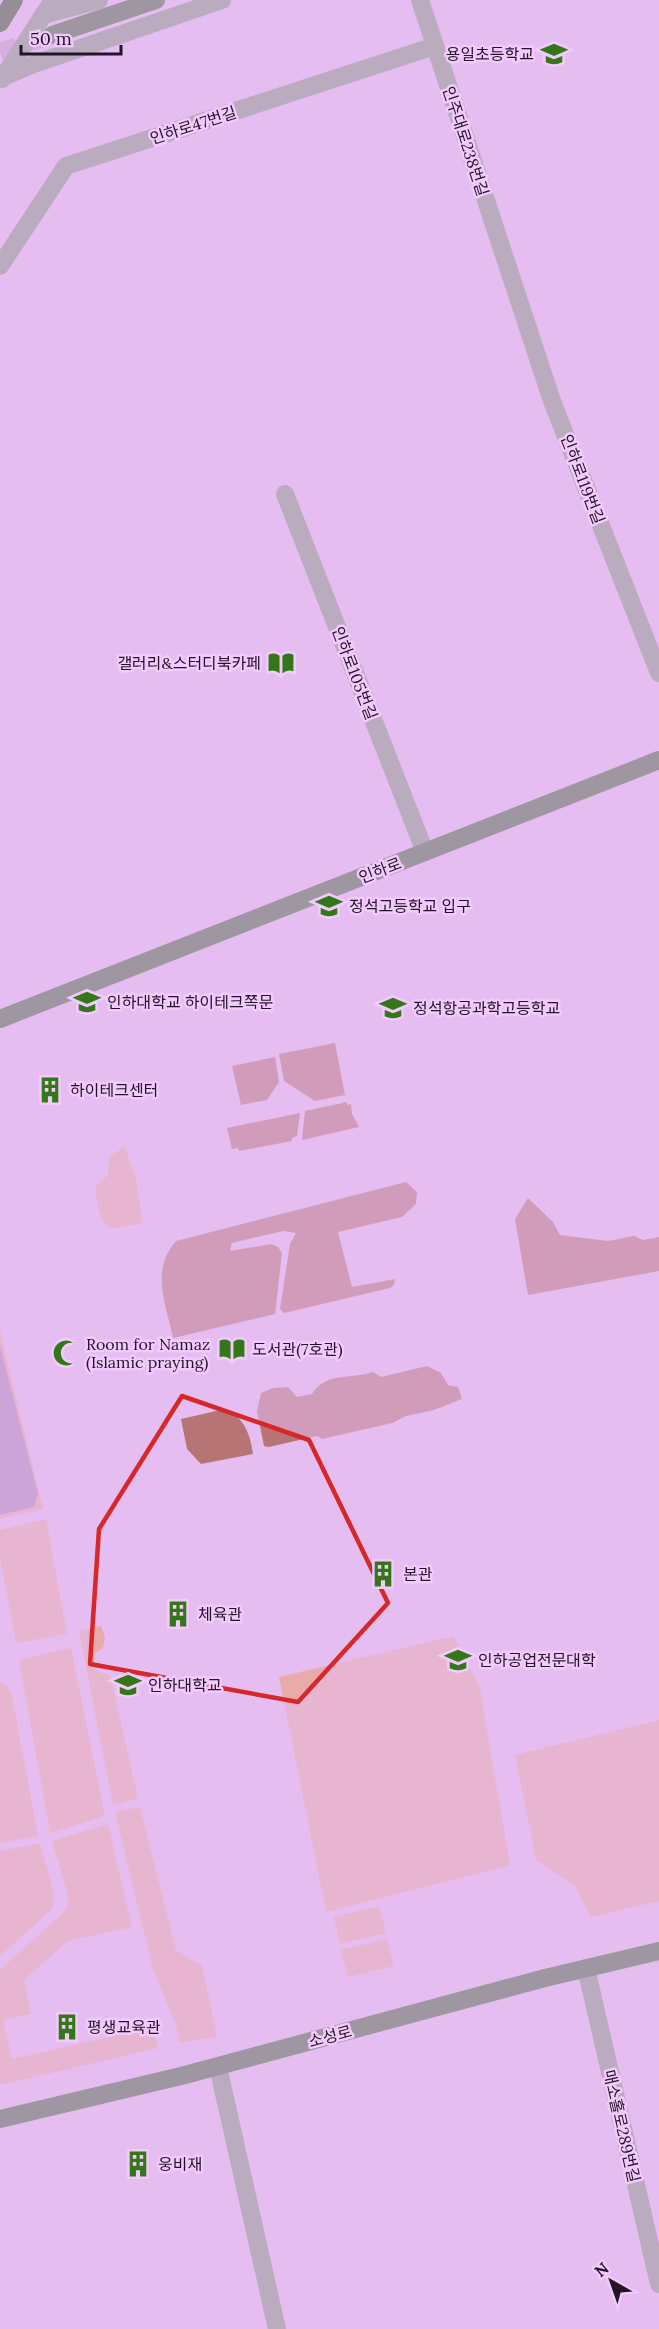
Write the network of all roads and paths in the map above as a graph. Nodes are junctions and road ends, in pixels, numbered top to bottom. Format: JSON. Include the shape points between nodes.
{"nodes":[{"id":1,"x":15,"y":0,"type":"edge"},
{"id":2,"x":99,"y":0,"type":"edge"},
{"id":3,"x":156,"y":0,"type":"edge"},
{"id":4,"x":222,"y":0,"type":"edge"},
{"id":5,"x":420,"y":0,"type":"edge"},
{"id":6,"x":48,"y":8,"type":"edge"},
{"id":7,"x":0,"y":22,"type":"edge"},
{"id":8,"x":52,"y":35,"type":"tunnel mouth"},
{"id":9,"x":435,"y":46,"type":"junction"},
{"id":10,"x":2,"y":79,"type":"edge"},
{"id":11,"x":0,"y":266,"type":"edge"},
{"id":12,"x":512,"y":283,"type":"joint"},
{"id":13,"x":285,"y":494,"type":"dead end"},
{"id":14,"x":659,"y":673,"type":"edge"},
{"id":15,"x":659,"y":760,"type":"edge"},
{"id":16,"x":425,"y":852,"type":"junction"},
{"id":17,"x":0,"y":1019,"type":"edge"},
{"id":18,"x":659,"y":1951,"type":"edge"},
{"id":19,"x":586,"y":1968,"type":"junction"},
{"id":20,"x":218,"y":2067,"type":"junction"},
{"id":21,"x":0,"y":2119,"type":"edge"},
{"id":22,"x":659,"y":2284,"type":"edge"},
{"id":23,"x":277,"y":2329,"type":"edge"}],
"edges":[{"from":1,"to":7,"type":"highway"},
{"from":2,"to":6,"type":"street"},
{"from":3,"to":8,"type":"main road"},
{"from":4,"to":10,"type":"street","via":[[34,64]]},
{"from":5,"to":9,"type":"street","name":"인주대로238번길"},
{"from":6,"to":10,"type":"street"},
{"from":9,"to":11,"type":"street","name":"인하로47번길","via":[[66,166]]},
{"from":9,"to":12,"type":"street","name":"인주대로238번길"},
{"from":12,"to":14,"type":"street","name":"인하로119번길","via":[[552,401]]},
{"from":13,"to":16,"type":"street","name":"인하로105번길"},
{"from":15,"to":16,"type":"main road","name":"인하로"},
{"from":16,"to":17,"type":"main road","name":"인하로"},
{"from":18,"to":19,"type":"main road","name":"소성로"},
{"from":19,"to":20,"type":"main road","name":"소성로"},
{"from":19,"to":22,"type":"street","name":"매소홀로289번길"},
{"from":20,"to":21,"type":"main road","name":"소성로"},
{"from":20,"to":23,"type":"street"}]}
